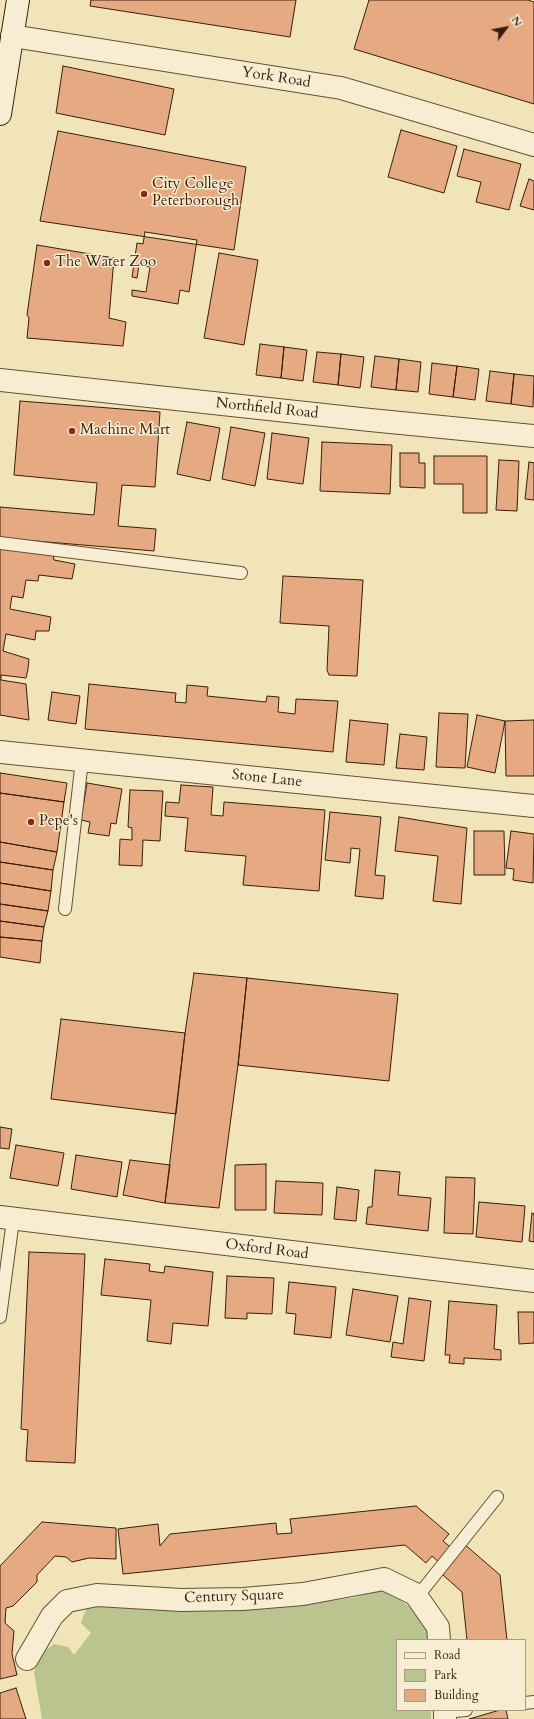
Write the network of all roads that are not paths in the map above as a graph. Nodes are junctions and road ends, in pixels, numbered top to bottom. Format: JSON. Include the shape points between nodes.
{"nodes":[{"id":1,"x":18,"y":0,"type":"edge"},
{"id":2,"x":12,"y":36,"type":"junction"},
{"id":3,"x":0,"y":114,"type":"edge"},
{"id":4,"x":534,"y":145,"type":"edge"},
{"id":5,"x":0,"y":380,"type":"edge"},
{"id":6,"x":534,"y":436,"type":"edge"},
{"id":7,"x":0,"y":543,"type":"edge"},
{"id":8,"x":241,"y":573,"type":"dead end"},
{"id":9,"x":0,"y":752,"type":"edge"},
{"id":10,"x":82,"y":760,"type":"junction"},
{"id":11,"x":534,"y":806,"type":"edge"},
{"id":12,"x":65,"y":909,"type":"dead end"},
{"id":13,"x":7,"y":1219,"type":"edge"},
{"id":14,"x":534,"y":1281,"type":"edge"},
{"id":15,"x":0,"y":1317,"type":"edge"},
{"id":16,"x":497,"y":1497,"type":"dead end"},
{"id":17,"x":416,"y":1597,"type":"junction"},
{"id":18,"x":439,"y":1639,"type":"edge"},
{"id":19,"x":27,"y":1660,"type":"dead end"}],
"edges":[{"from":1,"to":2,"type":"street"},
{"from":2,"to":3,"type":"street"},
{"from":2,"to":4,"type":"street","name":"York Road","via":[[340,88]]},
{"from":5,"to":6,"type":"street","name":"Northfield Road","via":[[362,420]]},
{"from":7,"to":8,"type":"lane"},
{"from":9,"to":10,"type":"street","name":"Stone Lane"},
{"from":10,"to":11,"type":"street","name":"Stone Lane"},
{"from":10,"to":12,"type":"lane"},
{"from":13,"to":14,"type":"street","name":"Oxford Road"},
{"from":13,"to":15,"type":"lane"},
{"from":16,"to":17,"type":"lane"},
{"from":17,"to":18,"type":"street","name":"Century Square","via":[[438,1627]]},
{"from":17,"to":19,"type":"street","name":"Century Square","via":[[415,1594],[384,1579],[303,1594],[243,1599],[181,1600],[97,1595],[67,1601],[52,1616]]}]}
